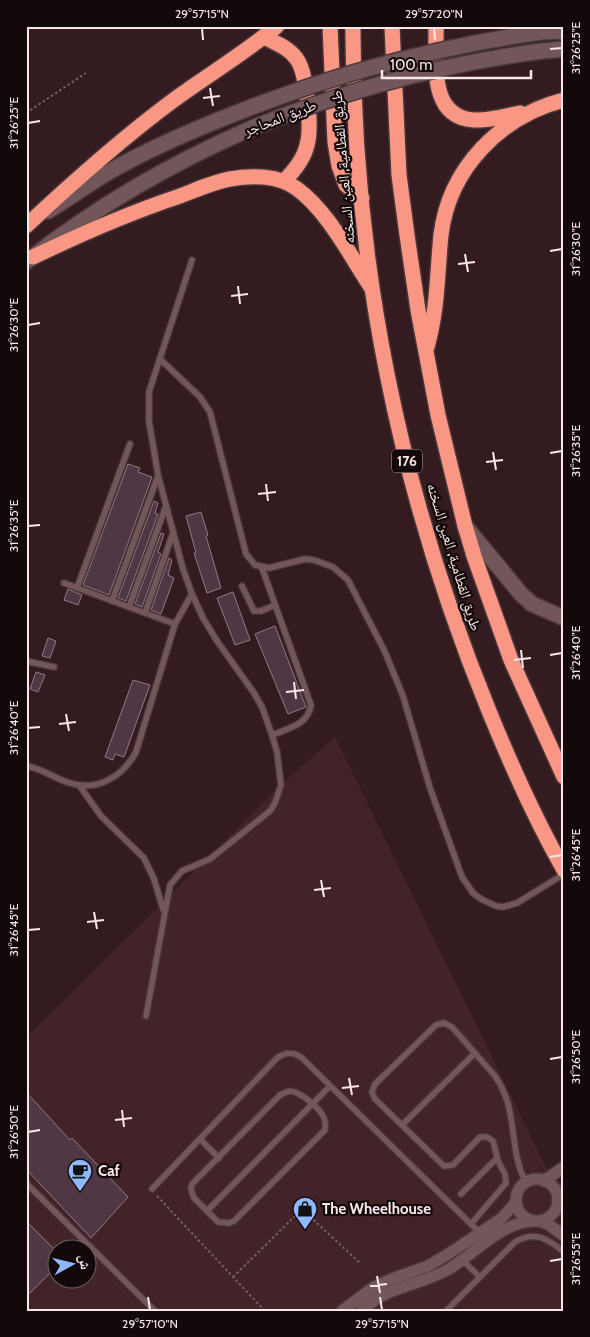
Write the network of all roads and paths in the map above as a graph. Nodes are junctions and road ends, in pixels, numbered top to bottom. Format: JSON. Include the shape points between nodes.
{"nodes":[{"id":1,"x":277,"y":26,"type":"edge"},
{"id":2,"x":330,"y":26,"type":"edge"},
{"id":3,"x":353,"y":26,"type":"edge"},
{"id":4,"x":392,"y":26,"type":"edge"},
{"id":5,"x":436,"y":26,"type":"edge"},
{"id":6,"x":564,"y":31,"type":"edge"},
{"id":7,"x":264,"y":37,"type":"junction"},
{"id":8,"x":564,"y":49,"type":"edge"},
{"id":9,"x":86,"y":73,"type":"dead end"},
{"id":10,"x":564,"y":100,"type":"edge"},
{"id":11,"x":531,"y":111,"type":"junction"},
{"id":12,"x":26,"y":114,"type":"edge"},
{"id":13,"x":284,"y":181,"type":"junction"},
{"id":14,"x":362,"y":198,"type":"junction"},
{"id":15,"x":26,"y":226,"type":"edge"},
{"id":16,"x":29,"y":260,"type":"edge"},
{"id":17,"x":192,"y":260,"type":"dead end"},
{"id":18,"x":372,"y":290,"type":"junction"},
{"id":19,"x":426,"y":351,"type":"junction"},
{"id":20,"x":160,"y":358,"type":"junction"},
{"id":21,"x":130,"y":444,"type":"dead end"},
{"id":22,"x":158,"y":475,"type":"junction"},
{"id":23,"x":166,"y":506,"type":"junction"},
{"id":24,"x":465,"y":526,"type":"junction"},
{"id":25,"x":173,"y":533,"type":"junction"},
{"id":26,"x":262,"y":568,"type":"junction"},
{"id":27,"x":64,"y":583,"type":"dead end"},
{"id":28,"x":242,"y":586,"type":"dead end"},
{"id":29,"x":77,"y":588,"type":"junction"},
{"id":30,"x":192,"y":594,"type":"junction"},
{"id":31,"x":112,"y":601,"type":"junction"},
{"id":32,"x":275,"y":605,"type":"junction"},
{"id":33,"x":129,"y":607,"type":"junction"},
{"id":34,"x":145,"y":613,"type":"junction"},
{"id":35,"x":564,"y":618,"type":"edge"},
{"id":36,"x":175,"y":624,"type":"junction"},
{"id":37,"x":26,"y":661,"type":"edge"},
{"id":38,"x":54,"y":667,"type":"dead end"},
{"id":39,"x":272,"y":735,"type":"junction"},
{"id":40,"x":26,"y":766,"type":"edge"},
{"id":41,"x":564,"y":777,"type":"edge"},
{"id":42,"x":79,"y":785,"type":"junction"},
{"id":43,"x":564,"y":872,"type":"edge"},
{"id":44,"x":164,"y":914,"type":"junction"},
{"id":45,"x":146,"y":1016,"type":"dead end"},
{"id":46,"x":475,"y":1053,"type":"junction"},
{"id":47,"x":330,"y":1086,"type":"junction"},
{"id":48,"x":312,"y":1104,"type":"junction"},
{"id":49,"x":402,"y":1125,"type":"junction"},
{"id":50,"x":200,"y":1139,"type":"junction"},
{"id":51,"x":219,"y":1158,"type":"junction"},
{"id":52,"x":497,"y":1158,"type":"junction"},
{"id":53,"x":564,"y":1167,"type":"edge"},
{"id":54,"x":544,"y":1180,"type":"junction"},
{"id":55,"x":526,"y":1182,"type":"junction"},
{"id":56,"x":26,"y":1183,"type":"edge"},
{"id":57,"x":152,"y":1189,"type":"joint"},
{"id":58,"x":460,"y":1194,"type":"dead end"},
{"id":59,"x":559,"y":1196,"type":"edge"},
{"id":60,"x":516,"y":1202,"type":"junction"},
{"id":61,"x":207,"y":1211,"type":"junction"},
{"id":62,"x":564,"y":1218,"type":"edge"},
{"id":63,"x":536,"y":1221,"type":"junction"},
{"id":64,"x":471,"y":1224,"type":"junction"},
{"id":65,"x":480,"y":1233,"type":"junction"},
{"id":66,"x":564,"y":1236,"type":"edge"},
{"id":67,"x":564,"y":1252,"type":"edge"},
{"id":68,"x":462,"y":1260,"type":"junction"},
{"id":69,"x":360,"y":1263,"type":"dead end"},
{"id":70,"x":233,"y":1277,"type":"junction"},
{"id":71,"x":480,"y":1277,"type":"junction"},
{"id":72,"x":155,"y":1311,"type":"edge"},
{"id":73,"x":265,"y":1311,"type":"edge"},
{"id":74,"x":342,"y":1311,"type":"edge"},
{"id":75,"x":361,"y":1311,"type":"edge"},
{"id":76,"x":446,"y":1311,"type":"edge"}],
"edges":[{"from":1,"to":7,"type":"highway"},
{"from":2,"to":14,"type":"highway","via":[[339,166],[346,184]]},
{"from":3,"to":14,"type":"highway","name":"طريق القطامية, العين السخنه","number":"176","via":[[354,104]]},
{"from":4,"to":19,"type":"highway","name":"طريق القطامية, العين السخنه","via":[[406,235]]},
{"from":5,"to":11,"type":"highway","via":[[438,89],[451,111],[463,118],[476,120]]},
{"from":6,"to":15,"type":"street","name":"طريق المحاجر","bridge":true,"via":[[465,44],[390,61],[316,83],[189,132],[134,158]]},
{"from":7,"to":13,"type":"highway","via":[[292,52],[304,73],[309,138],[304,154]]},
{"from":7,"to":15,"type":"highway","via":[[139,127]]},
{"from":8,"to":16,"type":"street","name":"طريق المحاجر","bridge":true,"via":[[468,62],[395,79],[323,101],[252,128],[149,179],[104,206]]},
{"from":9,"to":12,"type":"path"},
{"from":10,"to":11,"type":"highway"},
{"from":11,"to":19,"type":"highway","via":[[484,145],[460,177],[452,195],[441,233],[437,300]]},
{"from":13,"to":16,"type":"highway","via":[[262,176],[229,179],[124,216]]},
{"from":13,"to":18,"type":"highway","via":[[312,201],[328,220]]},
{"from":14,"to":18,"type":"highway","name":"طريق القطامية, العين السخنه","number":"176"},
{"from":17,"to":20,"type":"lane"},
{"from":18,"to":43,"type":"highway","name":"طريق القطامية, العين السخنه","number":"176","via":[[400,436],[431,550],[466,656],[509,760]]},
{"from":19,"to":24,"type":"highway","name":"طريق القطامية, العين السخنه"},
{"from":20,"to":22,"type":"lane","via":[[148,403]]},
{"from":20,"to":26,"type":"lane","via":[[195,391],[210,412],[246,554]]},
{"from":21,"to":29,"type":"lane"},
{"from":22,"to":23,"type":"lane"},
{"from":22,"to":31,"type":"lane"},
{"from":23,"to":25,"type":"lane"},
{"from":23,"to":33,"type":"lane"},
{"from":24,"to":35,"type":"street","via":[[521,594],[532,604]]},
{"from":24,"to":41,"type":"highway","name":"طريق القطامية, العين السخنه","via":[[511,660]]},
{"from":25,"to":30,"type":"lane"},
{"from":25,"to":34,"type":"lane"},
{"from":26,"to":32,"type":"lane"},
{"from":26,"to":43,"type":"lane","via":[[314,560],[333,567],[348,580],[398,681],[430,788],[462,877],[473,893],[496,906],[510,906]]},
{"from":27,"to":29,"type":"lane"},
{"from":28,"to":32,"type":"lane","via":[[254,611]]},
{"from":29,"to":31,"type":"lane"},
{"from":30,"to":36,"type":"lane"},
{"from":30,"to":39,"type":"lane","via":[[217,641],[254,692]]},
{"from":31,"to":33,"type":"lane"},
{"from":32,"to":39,"type":"lane","via":[[311,706],[302,723]]},
{"from":33,"to":34,"type":"lane"},
{"from":34,"to":36,"type":"lane"},
{"from":36,"to":42,"type":"lane","via":[[136,752],[125,768],[109,780]]},
{"from":37,"to":38,"type":"lane"},
{"from":39,"to":44,"type":"lane","via":[[281,776],[276,803],[210,859],[187,868],[177,876],[168,891]]},
{"from":40,"to":42,"type":"lane"},
{"from":42,"to":44,"type":"lane","via":[[101,816],[144,858]]},
{"from":44,"to":45,"type":"lane"},
{"from":46,"to":49,"type":"lane"},
{"from":46,"to":49,"type":"lane","via":[[448,1024],[436,1025],[373,1088],[375,1099]]},
{"from":46,"to":55,"type":"lane","via":[[496,1076],[505,1094],[517,1160]]},
{"from":47,"to":48,"type":"lane"},
{"from":47,"to":50,"type":"lane","via":[[296,1054],[283,1054]]},
{"from":47,"to":64,"type":"lane"},
{"from":48,"to":51,"type":"lane","via":[[299,1092],[284,1092]]},
{"from":48,"to":61,"type":"lane"},
{"from":48,"to":61,"type":"lane","via":[[325,1120],[322,1135],[234,1221],[218,1222]]},
{"from":49,"to":52,"type":"lane","via":[[447,1167],[483,1136],[493,1141]]},
{"from":50,"to":51,"type":"lane"},
{"from":50,"to":57,"type":"lane"},
{"from":51,"to":61,"type":"lane","via":[[192,1184],[194,1198]]},
{"from":52,"to":58,"type":"lane"},
{"from":52,"to":64,"type":"lane","via":[[506,1183]]},
{"from":53,"to":54,"type":"street"},
{"from":54,"to":55,"type":"street"},
{"from":54,"to":59,"type":"street"},
{"from":55,"to":60,"type":"street","via":[[519,1189]]},
{"from":56,"to":72,"type":"lane"},
{"from":57,"to":70,"type":"path"},
{"from":59,"to":62,"type":"street","via":[[559,1212]]},
{"from":59,"to":63,"type":"street","via":[[552,1215]]},
{"from":60,"to":63,"type":"street","via":[[521,1214]]},
{"from":60,"to":65,"type":"street","via":[[506,1214]]},
{"from":63,"to":66,"type":"street","via":[[548,1224]]},
{"from":63,"to":68,"type":"street","via":[[506,1228]]},
{"from":64,"to":65,"type":"lane"},
{"from":65,"to":74,"type":"street","via":[[428,1266],[374,1287]]},
{"from":67,"to":71,"type":"lane","via":[[545,1238],[527,1236],[515,1242]]},
{"from":68,"to":71,"type":"lane"},
{"from":68,"to":75,"type":"street","via":[[428,1279],[389,1292]]},
{"from":69,"to":70,"type":"path","via":[[304,1212],[299,1212]]},
{"from":70,"to":73,"type":"path"},
{"from":71,"to":76,"type":"lane"}]}
